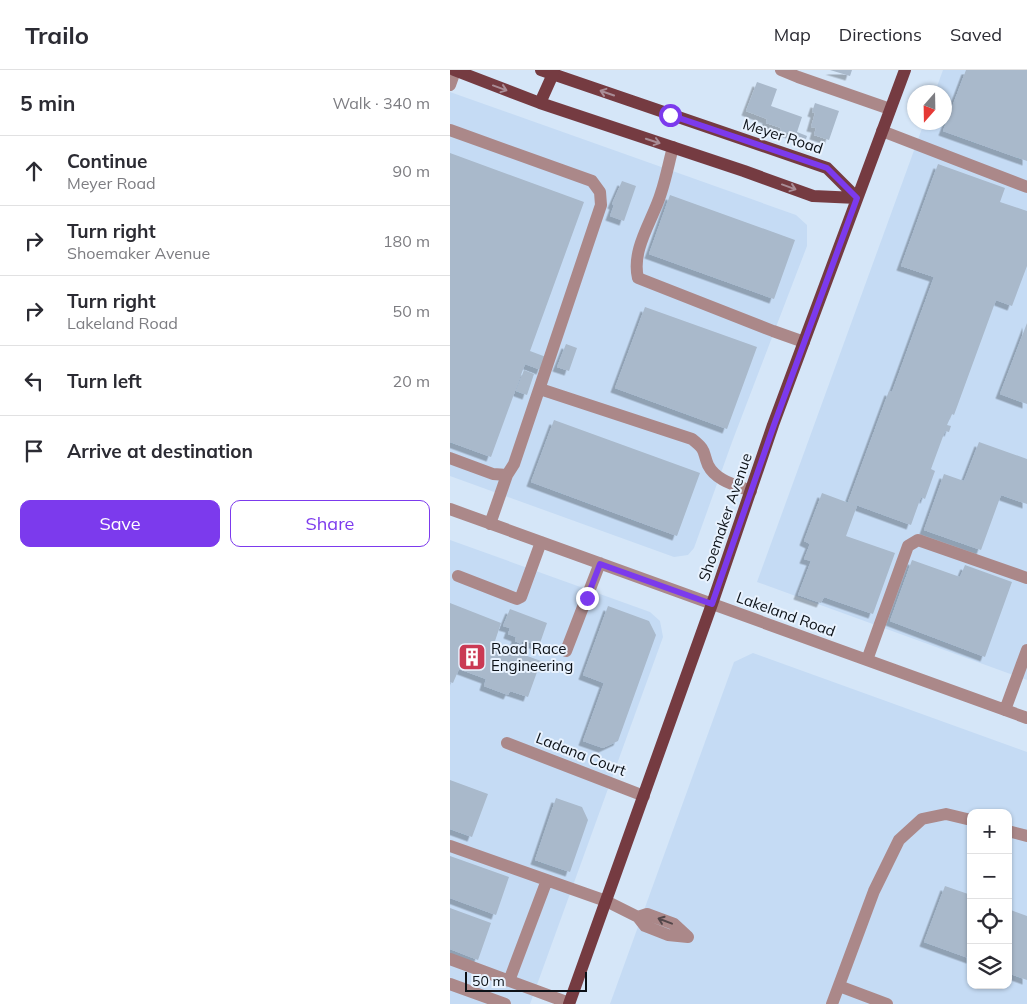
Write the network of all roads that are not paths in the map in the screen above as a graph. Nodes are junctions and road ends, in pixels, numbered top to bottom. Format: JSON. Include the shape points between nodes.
{"nodes":[{"id":1,"x":455,"y":70,"type":"edge"},
{"id":2,"x":781,"y":70,"type":"edge"},
{"id":3,"x":905,"y":70,"type":"edge"},
{"id":4,"x":547,"y":72,"type":"edge"},
{"id":5,"x":450,"y":85,"type":"edge"},
{"id":6,"x":540,"y":103,"type":"junction"},
{"id":7,"x":890,"y":109,"type":"junction"},
{"id":8,"x":450,"y":130,"type":"edge"},
{"id":9,"x":882,"y":131,"type":"junction"},
{"id":10,"x":673,"y":147,"type":"junction"},
{"id":11,"x":1027,"y":187,"type":"edge"},
{"id":12,"x":857,"y":198,"type":"junction"},
{"id":13,"x":804,"y":342,"type":"junction"},
{"id":14,"x":540,"y":389,"type":"junction"},
{"id":15,"x":450,"y":458,"type":"edge"},
{"id":16,"x":507,"y":475,"type":"junction"},
{"id":17,"x":751,"y":491,"type":"junction"},
{"id":18,"x":450,"y":509,"type":"edge"},
{"id":19,"x":490,"y":524,"type":"junction"},
{"id":20,"x":541,"y":542,"type":"junction"},
{"id":21,"x":600,"y":564,"type":"junction"},
{"id":22,"x":458,"y":576,"type":"dead end"},
{"id":23,"x":1027,"y":578,"type":"edge"},
{"id":24,"x":712,"y":604,"type":"junction"},
{"id":25,"x":1027,"y":650,"type":"edge"},
{"id":26,"x":566,"y":651,"type":"dead end"},
{"id":27,"x":867,"y":660,"type":"junction"},
{"id":28,"x":1005,"y":710,"type":"junction"},
{"id":29,"x":1027,"y":718,"type":"edge"},
{"id":30,"x":507,"y":743,"type":"dead end"},
{"id":31,"x":644,"y":796,"type":"junction"},
{"id":32,"x":967,"y":819,"type":"edge"},
{"id":33,"x":1012,"y":832,"type":"edge"},
{"id":34,"x":1027,"y":836,"type":"edge"},
{"id":35,"x":450,"y":846,"type":"edge"},
{"id":36,"x":547,"y":880,"type":"junction"},
{"id":37,"x":606,"y":901,"type":"junction"},
{"id":38,"x":638,"y":917,"type":"dead end"},
{"id":39,"x":450,"y":959,"type":"edge"},
{"id":40,"x":509,"y":981,"type":"junction"},
{"id":41,"x":450,"y":984,"type":"edge"},
{"id":42,"x":839,"y":986,"type":"junction"},
{"id":43,"x":505,"y":1004,"type":"edge"},
{"id":44,"x":569,"y":1004,"type":"edge"},
{"id":45,"x":832,"y":1004,"type":"edge"},
{"id":46,"x":887,"y":1004,"type":"edge"}],
"edges":[{"from":1,"to":5,"type":"street"},
{"from":1,"to":6,"type":"main road","one_way":true},
{"from":2,"to":7,"type":"street"},
{"from":3,"to":7,"type":"main road","name":"Shoemaker Avenue"},
{"from":4,"to":6,"type":"main road"},
{"from":12,"to":4,"type":"main road","name":"Meyer Road","one_way":true,"via":[[827,168]]},
{"from":6,"to":10,"type":"main road","one_way":true},
{"from":7,"to":9,"type":"main road","name":"Shoemaker Avenue"},
{"from":8,"to":14,"type":"street","via":[[592,181],[600,192],[601,205]]},
{"from":9,"to":11,"type":"street"},
{"from":9,"to":12,"type":"main road","name":"Shoemaker Avenue"},
{"from":10,"to":12,"type":"main road","one_way":true,"via":[[813,196]]},
{"from":10,"to":13,"type":"street","via":[[661,194],[640,245],[636,269],[638,278]]},
{"from":12,"to":13,"type":"main road","name":"Shoemaker Avenue"},
{"from":13,"to":17,"type":"main road","name":"Shoemaker Avenue"},
{"from":14,"to":16,"type":"street","via":[[514,464]]},
{"from":14,"to":17,"type":"street","via":[[692,439],[704,449],[709,466],[720,479]]},
{"from":15,"to":16,"type":"street","via":[[493,474]]},
{"from":16,"to":19,"type":"street"},
{"from":17,"to":24,"type":"main road","name":"Shoemaker Avenue"},
{"from":18,"to":19,"type":"street","name":"Lakeland Road"},
{"from":19,"to":20,"type":"street","name":"Lakeland Road"},
{"from":20,"to":21,"type":"street","name":"Lakeland Road"},
{"from":20,"to":22,"type":"street","via":[[521,597],[517,599]]},
{"from":21,"to":24,"type":"street","name":"Lakeland Road"},
{"from":21,"to":26,"type":"street"},
{"from":23,"to":27,"type":"street","via":[[918,540],[908,546]]},
{"from":24,"to":27,"type":"street","name":"Lakeland Road"},
{"from":24,"to":31,"type":"main road","name":"Shoemaker Avenue"},
{"from":25,"to":28,"type":"street"},
{"from":27,"to":28,"type":"street","name":"Lakeland Road"},
{"from":28,"to":29,"type":"street","name":"Lakeland Road"},
{"from":30,"to":31,"type":"street","name":"Ladana Court"},
{"from":31,"to":37,"type":"main road","name":"Shoemaker Avenue"},
{"from":32,"to":42,"type":"street","via":[[946,814],[922,820],[899,840],[874,891]]},
{"from":33,"to":34,"type":"street"},
{"from":35,"to":36,"type":"street"},
{"from":36,"to":37,"type":"street"},
{"from":36,"to":40,"type":"street"},
{"from":37,"to":38,"type":"street"},
{"from":37,"to":44,"type":"main road","name":"Shoemaker Avenue"},
{"from":39,"to":40,"type":"street"},
{"from":40,"to":44,"type":"street"},
{"from":41,"to":43,"type":"street"},
{"from":42,"to":45,"type":"street"},
{"from":42,"to":46,"type":"street"}]}
